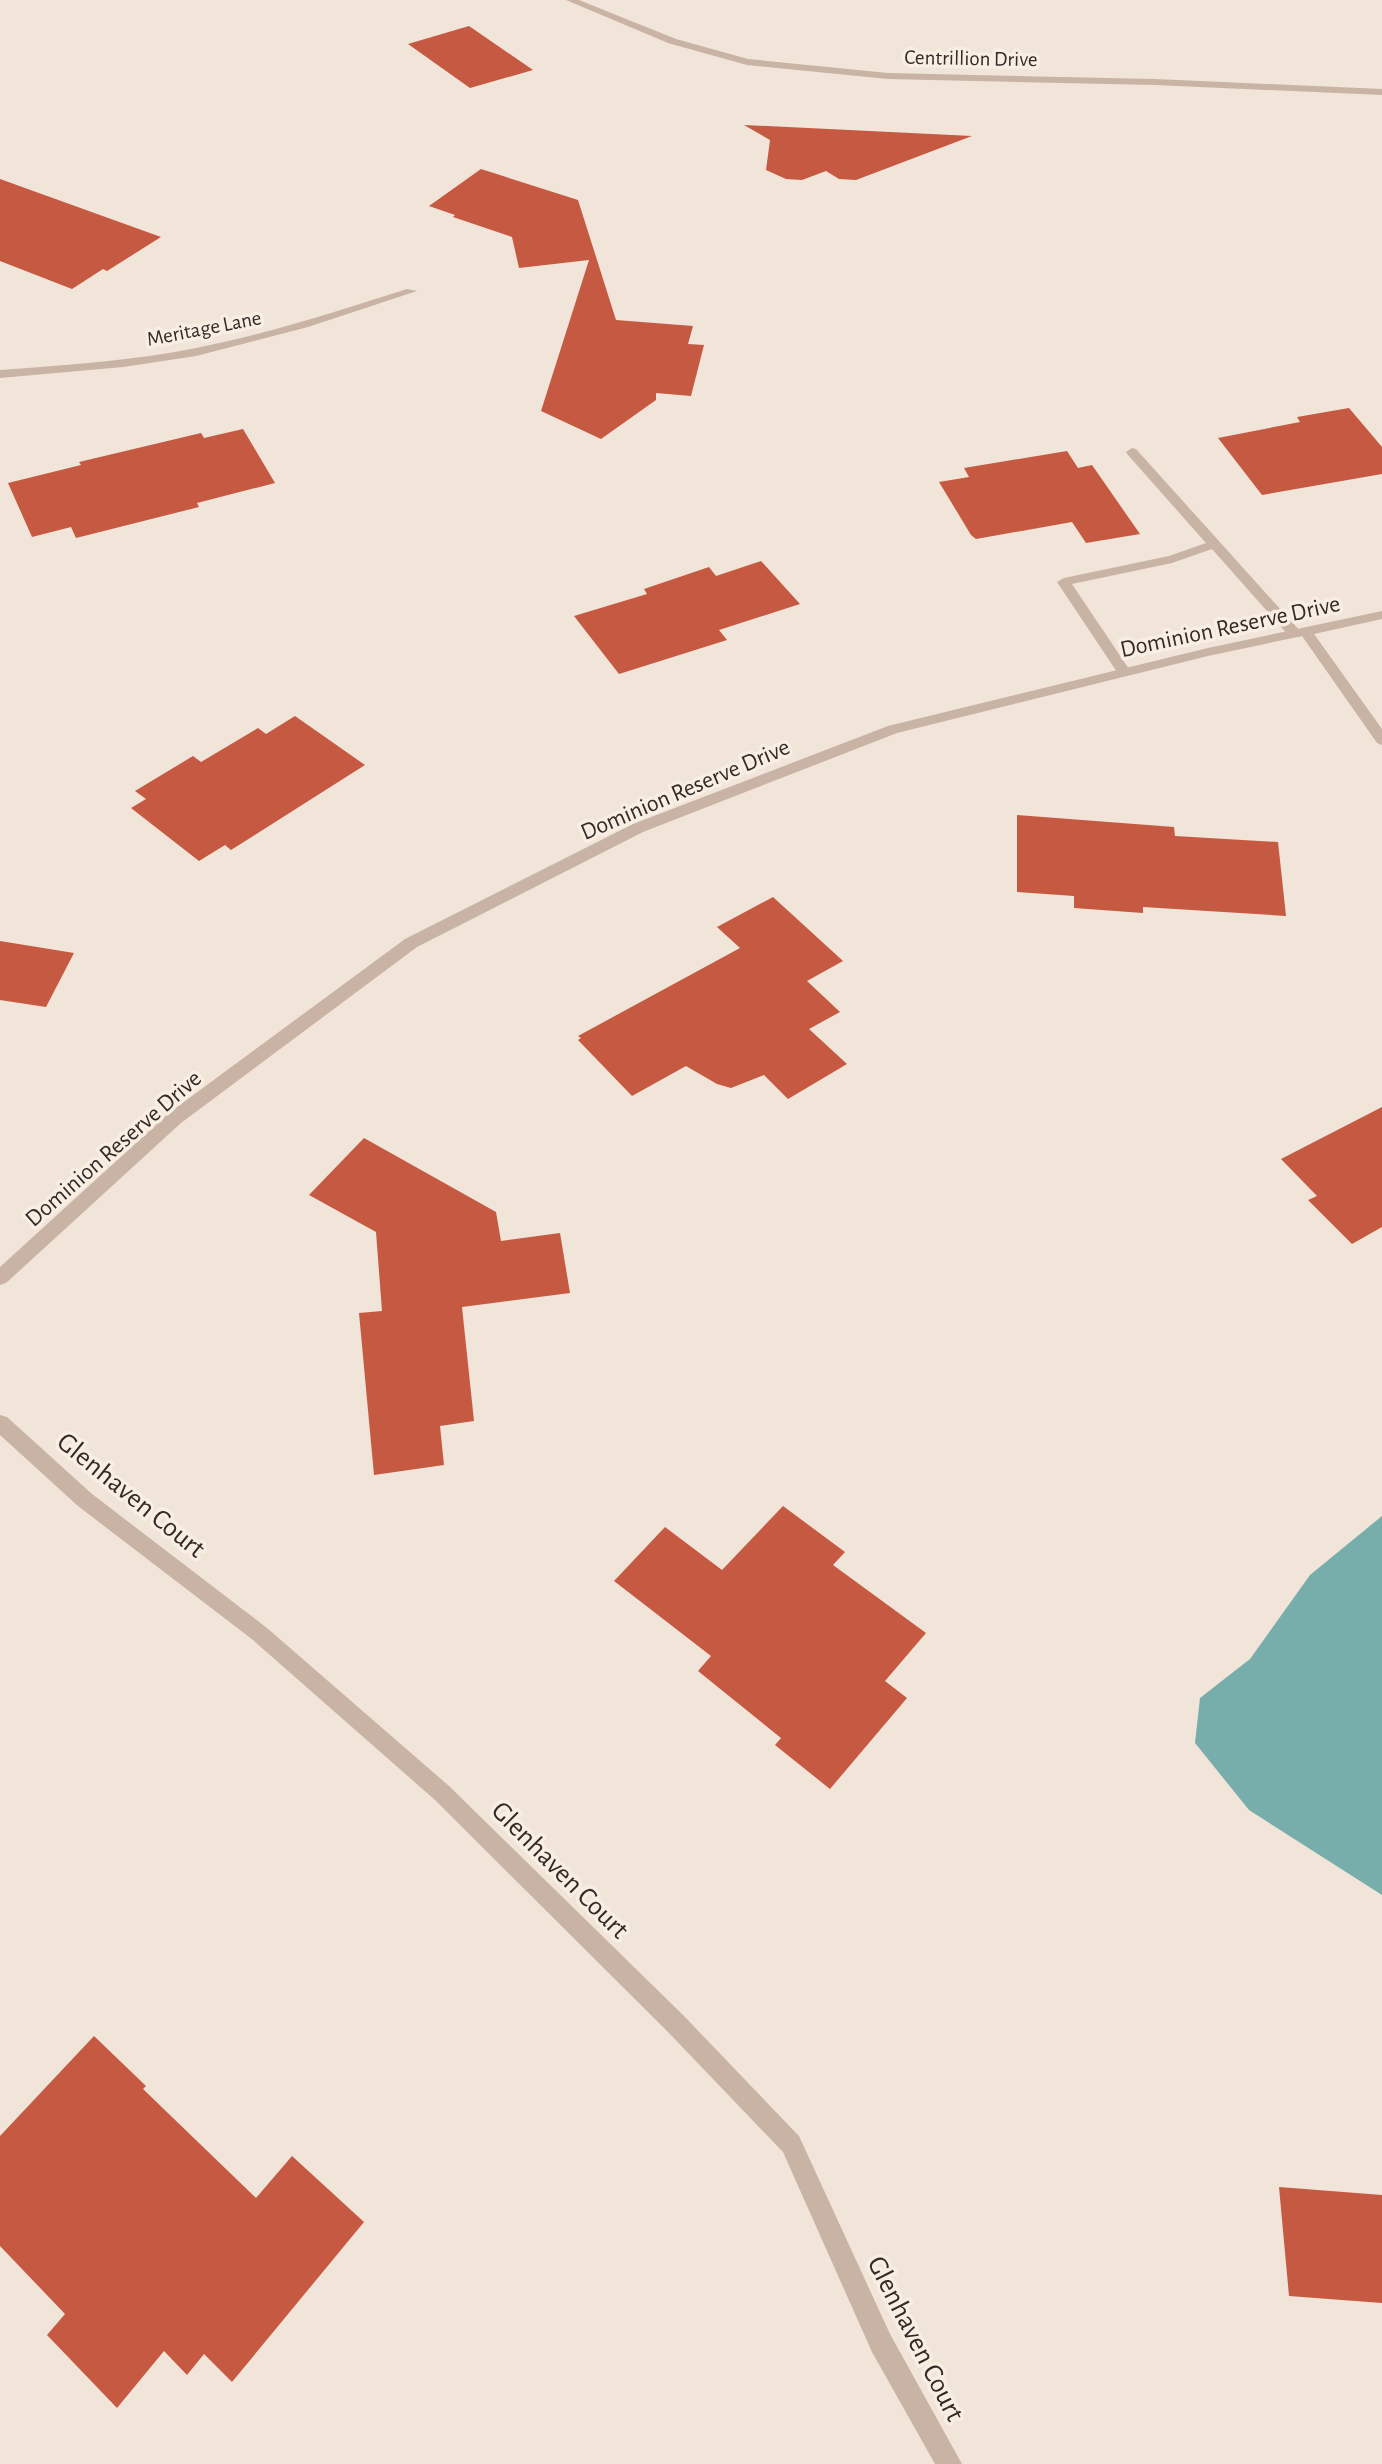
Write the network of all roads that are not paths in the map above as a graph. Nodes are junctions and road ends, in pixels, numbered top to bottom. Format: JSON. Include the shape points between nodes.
{"nodes":[{"id":1,"x":571,"y":0,"type":"edge"},
{"id":2,"x":1382,"y":92,"type":"edge"},
{"id":3,"x":411,"y":291,"type":"dead end"},
{"id":4,"x":0,"y":374,"type":"edge"},
{"id":5,"x":1132,"y":452,"type":"dead end"},
{"id":6,"x":1215,"y":544,"type":"junction"},
{"id":7,"x":1382,"y":615,"type":"edge"},
{"id":8,"x":1301,"y":633,"type":"junction"},
{"id":9,"x":1124,"y":672,"type":"junction"},
{"id":10,"x":1382,"y":740,"type":"edge"},
{"id":11,"x":0,"y":1279,"type":"edge"},
{"id":12,"x":0,"y":1423,"type":"edge"},
{"id":13,"x":949,"y":2464,"type":"edge"}],
"edges":[{"from":1,"to":2,"type":"street","name":"Centrillion Drive","via":[[672,41],[747,62],[888,76]]},
{"from":3,"to":4,"type":"street","name":"Meritage Lane","via":[[302,327],[193,353]]},
{"from":5,"to":6,"type":"street"},
{"from":6,"to":8,"type":"street"},
{"from":6,"to":9,"type":"street","via":[[1172,559],[1064,582]]},
{"from":7,"to":8,"type":"street","name":"Dominion Reserve Drive"},
{"from":8,"to":9,"type":"street","name":"Dominion Reserve Drive"},
{"from":8,"to":10,"type":"street"},
{"from":9,"to":11,"type":"street","name":"Dominion Reserve Drive","via":[[893,729],[638,828],[411,943],[175,1118]]},
{"from":12,"to":13,"type":"street","name":"Glenhaven Court","via":[[85,1500],[260,1634],[442,1793],[791,2144],[881,2343]]}]}
